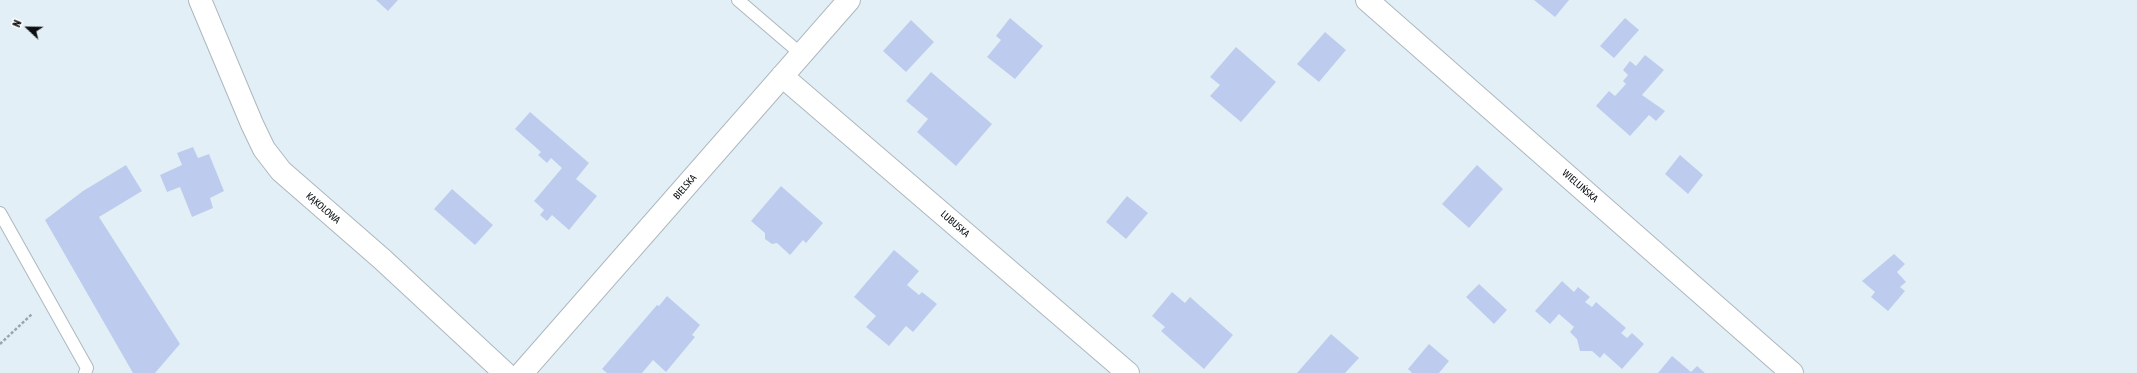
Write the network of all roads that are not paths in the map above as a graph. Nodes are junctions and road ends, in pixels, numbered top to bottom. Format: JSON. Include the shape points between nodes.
{"nodes":[{"id":1,"x":200,"y":0,"type":"edge"},
{"id":2,"x":738,"y":0,"type":"edge"},
{"id":3,"x":849,"y":0,"type":"edge"},
{"id":4,"x":1367,"y":0,"type":"edge"},
{"id":5,"x":801,"y":54,"type":"junction"},
{"id":6,"x":782,"y":76,"type":"junction"},
{"id":7,"x":0,"y":213,"type":"edge"},
{"id":8,"x":85,"y":373,"type":"edge"},
{"id":9,"x":505,"y":373,"type":"edge"},
{"id":10,"x":522,"y":373,"type":"edge"},
{"id":11,"x":1128,"y":373,"type":"edge"},
{"id":12,"x":1792,"y":373,"type":"edge"}],
"edges":[{"from":1,"to":9,"type":"street","name":"KĄKOLOWA","via":[[258,137],[281,171],[382,259]]},
{"from":2,"to":5,"type":"lane"},
{"from":3,"to":5,"type":"street","name":"BIELSKA"},
{"from":4,"to":12,"type":"street","name":"WIELUŃSKA"},
{"from":5,"to":6,"type":"street","name":"BIELSKA"},
{"from":6,"to":10,"type":"street","name":"BIELSKA"},
{"from":6,"to":11,"type":"street","name":"LUBUSKA"},
{"from":7,"to":8,"type":"lane","via":[[87,368]]}]}
